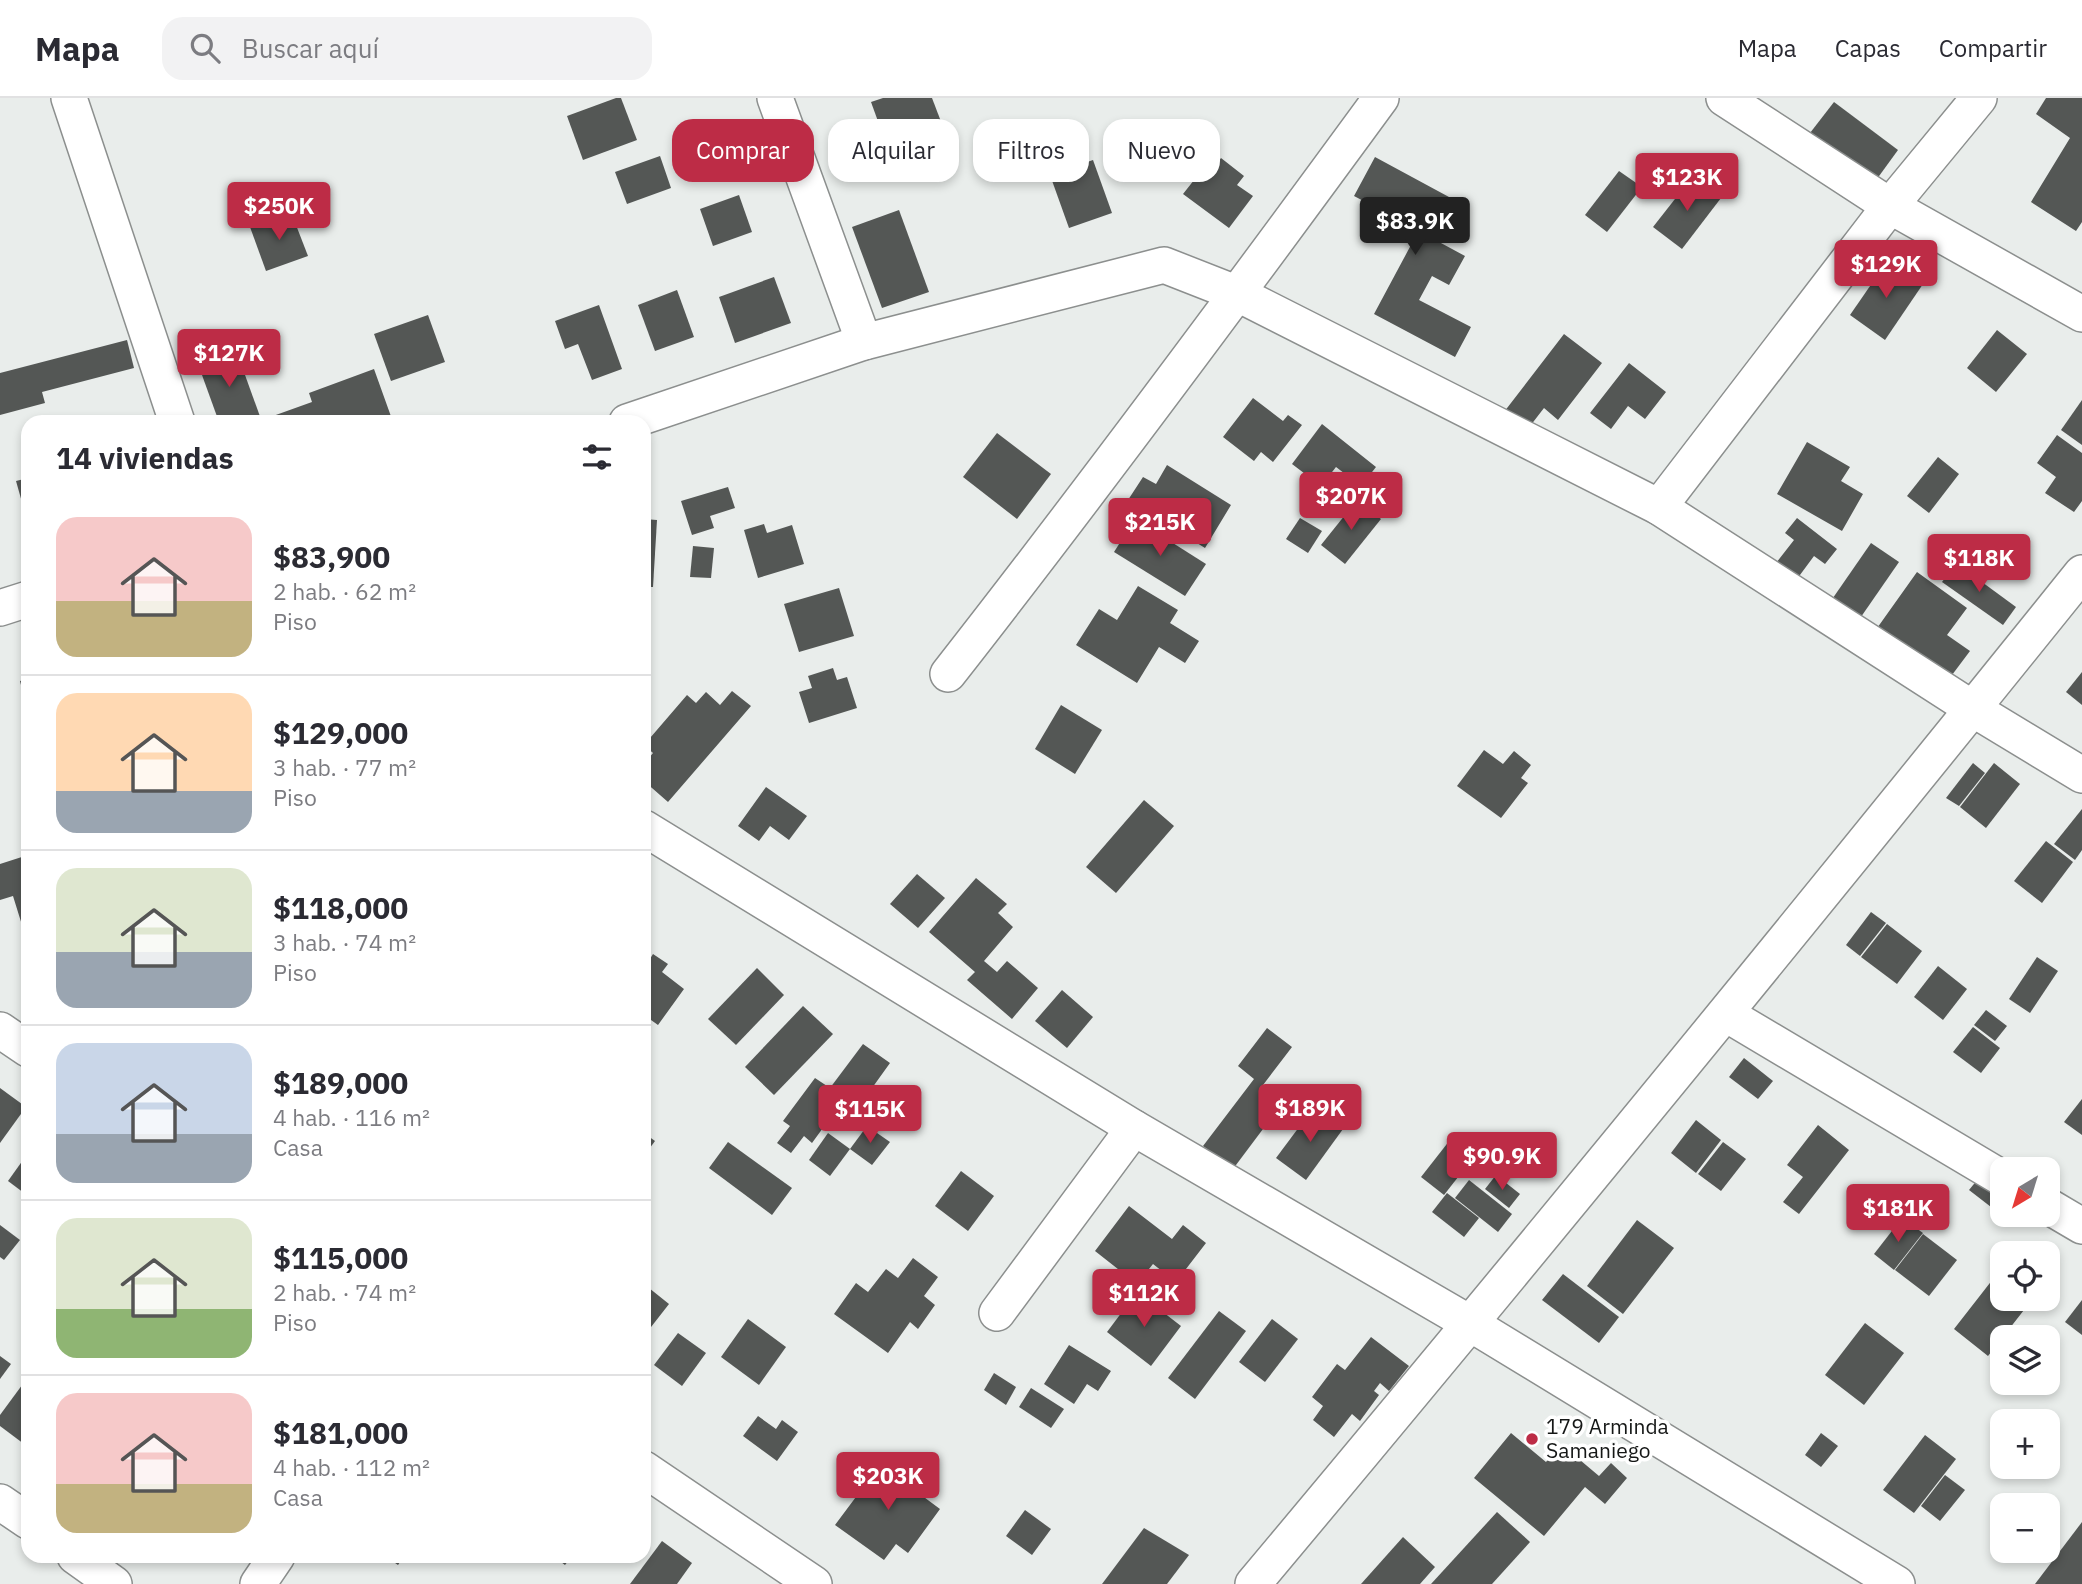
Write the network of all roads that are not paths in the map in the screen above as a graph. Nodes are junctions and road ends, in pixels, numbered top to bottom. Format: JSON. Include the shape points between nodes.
{"nodes":[{"id":1,"x":69,"y":98,"type":"edge"},
{"id":2,"x":775,"y":98,"type":"edge"},
{"id":3,"x":1381,"y":98,"type":"edge"},
{"id":4,"x":1724,"y":98,"type":"edge"},
{"id":5,"x":1979,"y":98,"type":"edge"},
{"id":6,"x":1890,"y":206,"type":"junction"},
{"id":7,"x":1238,"y":294,"type":"junction"},
{"id":8,"x":2082,"y":314,"type":"edge"},
{"id":9,"x":864,"y":342,"type":"junction"},
{"id":10,"x":175,"y":415,"type":"edge"},
{"id":11,"x":648,"y":415,"type":"edge"},
{"id":12,"x":1659,"y":507,"type":"junction"},
{"id":13,"x":2082,"y":573,"type":"edge"},
{"id":14,"x":21,"y":601,"type":"edge"},
{"id":15,"x":0,"y":608,"type":"edge"},
{"id":16,"x":948,"y":674,"type":"dead end"},
{"id":17,"x":1973,"y":709,"type":"junction"},
{"id":18,"x":2082,"y":775,"type":"edge"},
{"id":19,"x":651,"y":832,"type":"edge"},
{"id":20,"x":1726,"y":1014,"type":"junction"},
{"id":21,"x":0,"y":1030,"type":"edge"},
{"id":22,"x":21,"y":1044,"type":"edge"},
{"id":23,"x":1134,"y":1128,"type":"junction"},
{"id":24,"x":1990,"y":1171,"type":"edge"},
{"id":25,"x":2060,"y":1213,"type":"edge"},
{"id":26,"x":2082,"y":1226,"type":"edge"},
{"id":27,"x":997,"y":1313,"type":"dead end"},
{"id":28,"x":1471,"y":1324,"type":"junction"},
{"id":29,"x":651,"y":1474,"type":"edge"},
{"id":30,"x":0,"y":1502,"type":"edge"},
{"id":31,"x":21,"y":1516,"type":"edge"},
{"id":32,"x":85,"y":1563,"type":"edge"},
{"id":33,"x":272,"y":1563,"type":"edge"},
{"id":34,"x":114,"y":1584,"type":"edge"},
{"id":35,"x":258,"y":1584,"type":"edge"},
{"id":36,"x":814,"y":1584,"type":"edge"},
{"id":37,"x":1253,"y":1584,"type":"edge"},
{"id":38,"x":1897,"y":1584,"type":"edge"}],
"edges":[{"from":1,"to":10,"type":"street"},
{"from":2,"to":9,"type":"street"},
{"from":3,"to":7,"type":"street"},
{"from":4,"to":6,"type":"street"},
{"from":5,"to":6,"type":"street"},
{"from":6,"to":8,"type":"street"},
{"from":6,"to":12,"type":"street"},
{"from":7,"to":9,"type":"street","via":[[1164,265]]},
{"from":7,"to":12,"type":"street"},
{"from":7,"to":16,"type":"street"},
{"from":9,"to":11,"type":"street"},
{"from":12,"to":17,"type":"street"},
{"from":13,"to":17,"type":"street"},
{"from":14,"to":15,"type":"street"},
{"from":17,"to":18,"type":"street"},
{"from":17,"to":20,"type":"street"},
{"from":19,"to":23,"type":"street"},
{"from":20,"to":24,"type":"street"},
{"from":20,"to":28,"type":"street"},
{"from":21,"to":22,"type":"street"},
{"from":23,"to":27,"type":"street"},
{"from":23,"to":28,"type":"street"},
{"from":25,"to":26,"type":"street"},
{"from":28,"to":37,"type":"street"},
{"from":28,"to":38,"type":"street"},
{"from":29,"to":36,"type":"street"},
{"from":30,"to":31,"type":"street"},
{"from":32,"to":34,"type":"street"},
{"from":33,"to":35,"type":"street"}]}
